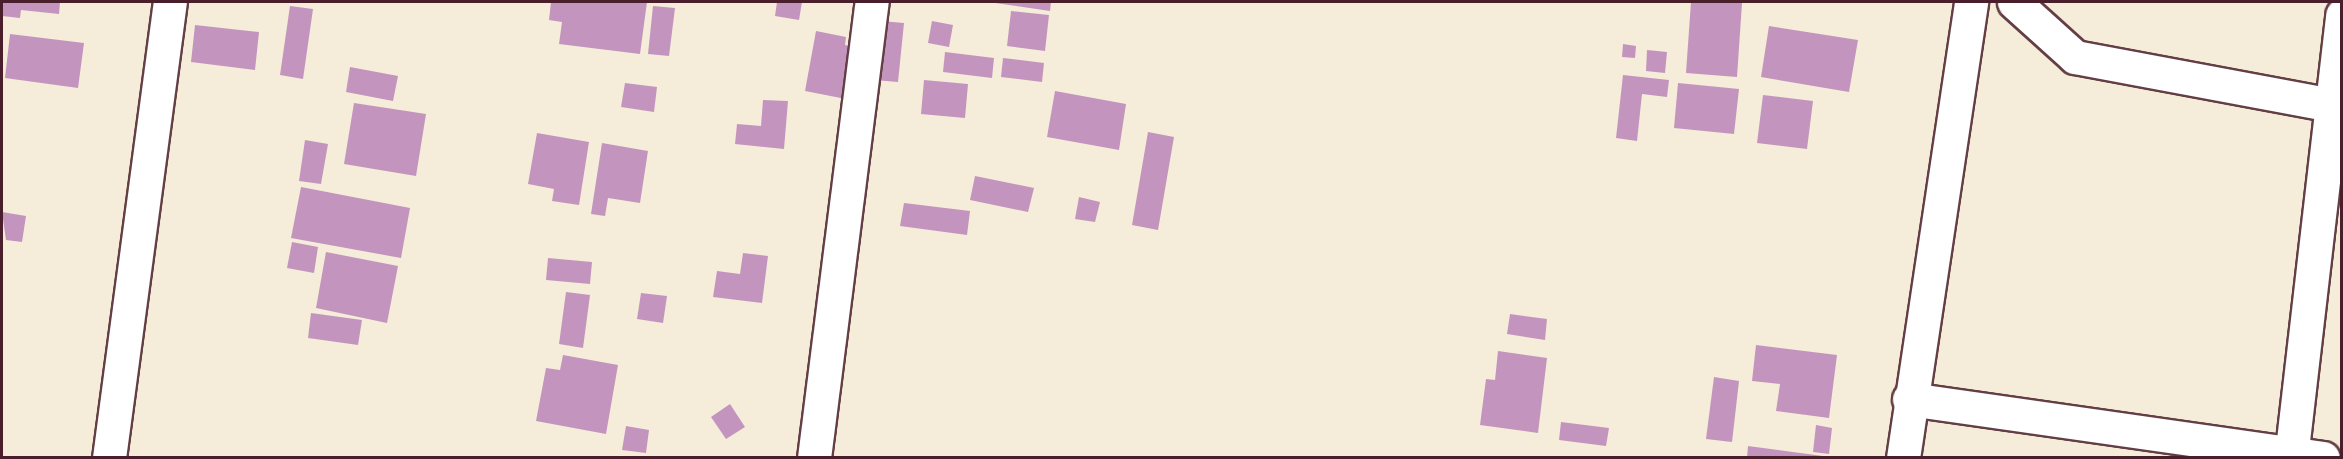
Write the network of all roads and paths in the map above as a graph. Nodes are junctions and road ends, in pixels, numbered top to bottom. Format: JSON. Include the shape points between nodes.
{"nodes":[{"id":1,"x":170,"y":2,"type":"edge"},
{"id":2,"x":872,"y":2,"type":"edge"},
{"id":3,"x":1971,"y":2,"type":"edge"},
{"id":4,"x":2014,"y":2,"type":"edge"},
{"id":5,"x":2342,"y":15,"type":"edge"},
{"id":6,"x":2336,"y":106,"type":"edge"},
{"id":7,"x":1910,"y":399,"type":"junction"},
{"id":8,"x":2301,"y":456,"type":"edge"},
{"id":9,"x":109,"y":458,"type":"edge"},
{"id":10,"x":814,"y":458,"type":"edge"},
{"id":11,"x":1903,"y":458,"type":"edge"}],
"edges":[{"from":1,"to":9,"type":"street"},
{"from":2,"to":10,"type":"street"},
{"from":3,"to":7,"type":"street"},
{"from":4,"to":6,"type":"street","via":[[2075,57]]},
{"from":5,"to":6,"type":"street"},
{"from":6,"to":8,"type":"street"},
{"from":7,"to":8,"type":"street"},
{"from":7,"to":11,"type":"street"}]}
